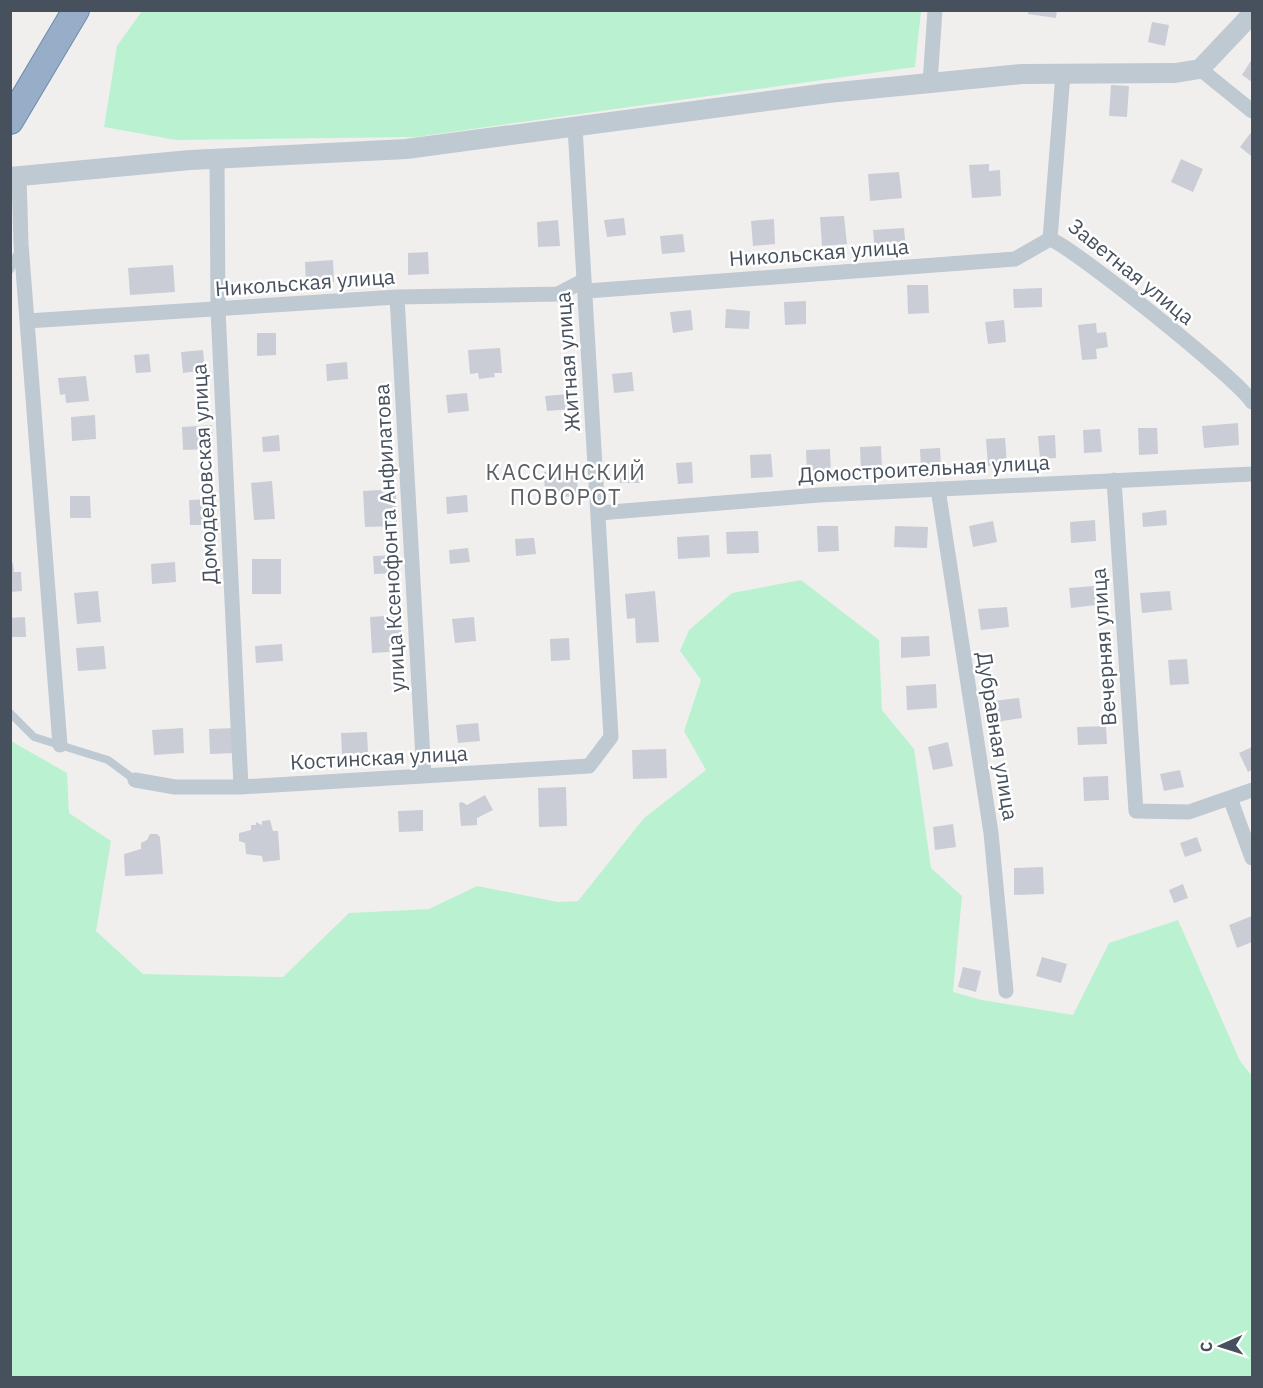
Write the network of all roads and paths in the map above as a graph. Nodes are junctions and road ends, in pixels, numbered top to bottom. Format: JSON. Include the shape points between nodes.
{"nodes":[{"id":1,"x":76,"y":10,"type":"edge"},
{"id":2,"x":935,"y":10,"type":"edge"},
{"id":3,"x":1252,"y":14,"type":"edge"},
{"id":4,"x":1200,"y":69,"type":"junction"},
{"id":5,"x":1063,"y":74,"type":"junction"},
{"id":6,"x":930,"y":83,"type":"junction"},
{"id":7,"x":1252,"y":111,"type":"edge"},
{"id":8,"x":10,"y":121,"type":"edge"},
{"id":9,"x":575,"y":127,"type":"junction"},
{"id":10,"x":217,"y":159,"type":"junction"},
{"id":11,"x":15,"y":177,"type":"edge"},
{"id":12,"x":1050,"y":239,"type":"junction"},
{"id":13,"x":21,"y":244,"type":"junction"},
{"id":14,"x":10,"y":270,"type":"edge"},
{"id":15,"x":585,"y":286,"type":"junction"},
{"id":16,"x":397,"y":297,"type":"junction"},
{"id":17,"x":218,"y":310,"type":"junction"},
{"id":18,"x":27,"y":321,"type":"junction"},
{"id":19,"x":1252,"y":402,"type":"edge"},
{"id":20,"x":1252,"y":474,"type":"edge"},
{"id":21,"x":1114,"y":480,"type":"junction"},
{"id":22,"x":938,"y":489,"type":"junction"},
{"id":23,"x":598,"y":513,"type":"junction"},
{"id":24,"x":10,"y":713,"type":"edge"},
{"id":25,"x":611,"y":737,"type":"joint"},
{"id":26,"x":60,"y":745,"type":"junction"},
{"id":27,"x":424,"y":776,"type":"junction"},
{"id":28,"x":135,"y":780,"type":"joint"},
{"id":29,"x":241,"y":787,"type":"junction"},
{"id":30,"x":1252,"y":790,"type":"edge"},
{"id":31,"x":1230,"y":798,"type":"junction"},
{"id":32,"x":1252,"y":858,"type":"edge"},
{"id":33,"x":1006,"y":991,"type":"dead end"}],
"edges":[{"from":1,"to":8,"type":"highway"},
{"from":2,"to":6,"type":"street"},
{"from":3,"to":4,"type":"street"},
{"from":4,"to":5,"type":"street","via":[[1175,73]]},
{"from":4,"to":7,"type":"street"},
{"from":5,"to":6,"type":"street"},
{"from":5,"to":12,"type":"street","name":"Заветная улица"},
{"from":6,"to":9,"type":"street"},
{"from":9,"to":10,"type":"street","via":[[406,149]]},
{"from":9,"to":15,"type":"street","name":"Житная улица"},
{"from":10,"to":11,"type":"street"},
{"from":10,"to":17,"type":"street","name":"Домодедовская улица"},
{"from":11,"to":13,"type":"street"},
{"from":12,"to":15,"type":"street","name":"Никольская улица","via":[[1015,260]]},
{"from":12,"to":19,"type":"street","name":"Заветная улица","via":[[1095,270],[1228,377]]},
{"from":13,"to":14,"type":"lane"},
{"from":13,"to":18,"type":"street"},
{"from":15,"to":16,"type":"street","name":"Никольская улица","via":[[558,294]]},
{"from":15,"to":23,"type":"street","name":"Житная улица"},
{"from":16,"to":17,"type":"street","name":"Никольская улица"},
{"from":16,"to":27,"type":"street","name":"улица Ксенофонта Анфилатова"},
{"from":17,"to":18,"type":"street","name":"Никольская улица"},
{"from":17,"to":29,"type":"street","name":"Домодедовская улица"},
{"from":18,"to":26,"type":"street"},
{"from":20,"to":21,"type":"street","name":"Домостроительная улица"},
{"from":21,"to":22,"type":"street","name":"Домостроительная улица"},
{"from":21,"to":31,"type":"street","name":"Вечерняя улица","via":[[1136,811],[1189,812]]},
{"from":22,"to":23,"type":"street","name":"Домостроительная улица"},
{"from":22,"to":33,"type":"street","name":"Дубравная улица","via":[[991,833]]},
{"from":23,"to":25,"type":"street","name":"Житная улица"},
{"from":24,"to":26,"type":"lane","via":[[34,737]]},
{"from":25,"to":27,"type":"street","name":"Костинская улица","via":[[589,766]]},
{"from":26,"to":28,"type":"lane","via":[[108,760]]},
{"from":27,"to":29,"type":"street","name":"Костинская улица"},
{"from":28,"to":29,"type":"street","name":"Костинская улица","via":[[175,787]]},
{"from":30,"to":31,"type":"street"},
{"from":31,"to":32,"type":"street"}]}
